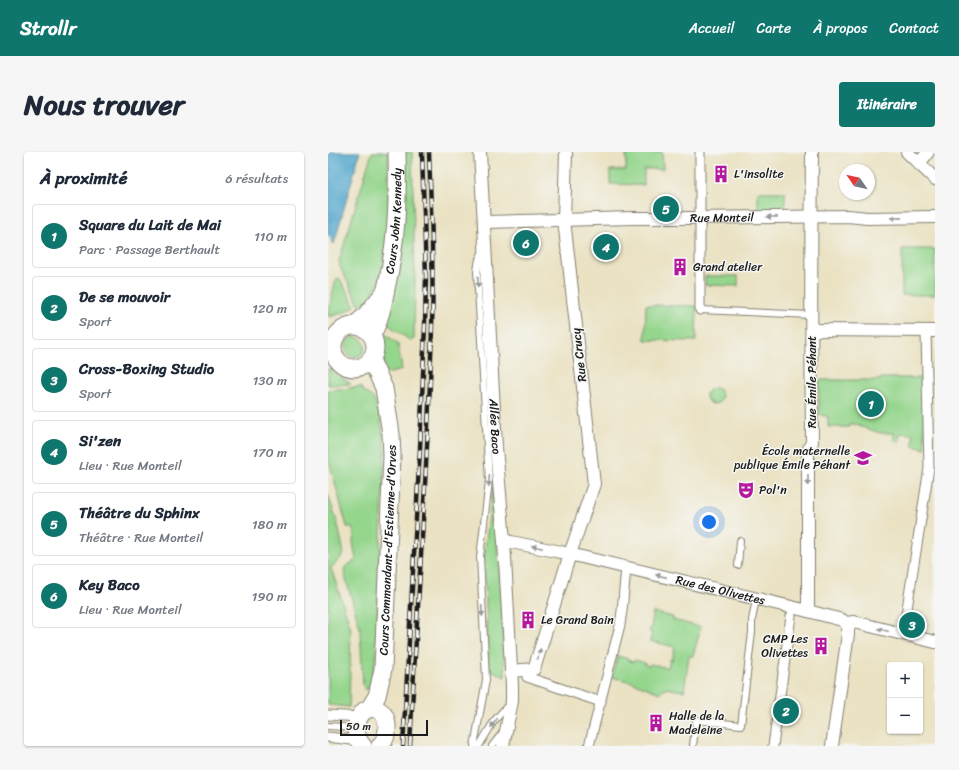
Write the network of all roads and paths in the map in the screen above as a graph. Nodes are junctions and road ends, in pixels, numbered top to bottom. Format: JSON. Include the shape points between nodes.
{"nodes":[{"id":1,"x":397,"y":152,"type":"edge"},
{"id":2,"x":480,"y":152,"type":"edge"},
{"id":3,"x":566,"y":152,"type":"edge"},
{"id":4,"x":700,"y":152,"type":"edge"},
{"id":5,"x":812,"y":152,"type":"edge"},
{"id":6,"x":908,"y":152,"type":"edge"},
{"id":7,"x":928,"y":152,"type":"edge"},
{"id":8,"x":919,"y":164,"type":"junction"},
{"id":9,"x":935,"y":179,"type":"edge"},
{"id":10,"x":811,"y":216,"type":"junction"},
{"id":11,"x":935,"y":217,"type":"edge"},
{"id":12,"x":700,"y":218,"type":"junction"},
{"id":13,"x":564,"y":220,"type":"junction"},
{"id":14,"x":485,"y":222,"type":"junction"},
{"id":15,"x":486,"y":244,"type":"junction"},
{"id":16,"x":386,"y":290,"type":"junction"},
{"id":17,"x":700,"y":310,"type":"joint"},
{"id":18,"x":811,"y":316,"type":"junction"},
{"id":19,"x":342,"y":328,"type":"edge"},
{"id":20,"x":812,"y":330,"type":"junction"},
{"id":21,"x":931,"y":331,"type":"edge"},
{"id":22,"x":372,"y":335,"type":"junction"},
{"id":23,"x":331,"y":348,"type":"edge"},
{"id":24,"x":365,"y":364,"type":"junction"},
{"id":25,"x":932,"y":468,"type":"edge"},
{"id":26,"x":504,"y":541,"type":"junction"},
{"id":27,"x":740,"y":541,"type":"dead end"},
{"id":28,"x":570,"y":554,"type":"junction"},
{"id":29,"x":738,"y":565,"type":"dead end"},
{"id":30,"x":626,"y":568,"type":"junction"},
{"id":31,"x":756,"y":599,"type":"junction"},
{"id":32,"x":808,"y":611,"type":"junction"},
{"id":33,"x":791,"y":616,"type":"dead end"},
{"id":34,"x":846,"y":623,"type":"junction"},
{"id":35,"x":903,"y":634,"type":"junction"},
{"id":36,"x":935,"y":642,"type":"edge"},
{"id":37,"x":526,"y":670,"type":"junction"},
{"id":38,"x":511,"y":671,"type":"junction"},
{"id":39,"x":512,"y":701,"type":"junction"},
{"id":40,"x":601,"y":702,"type":"junction"},
{"id":41,"x":328,"y":715,"type":"edge"},
{"id":42,"x":328,"y":726,"type":"edge"},
{"id":43,"x":365,"y":727,"type":"edge"},
{"id":44,"x":506,"y":728,"type":"junction"},
{"id":45,"x":328,"y":737,"type":"edge"},
{"id":46,"x":380,"y":746,"type":"edge"},
{"id":47,"x":474,"y":746,"type":"edge"},
{"id":48,"x":479,"y":746,"type":"edge"},
{"id":49,"x":492,"y":746,"type":"edge"},
{"id":50,"x":503,"y":746,"type":"edge"},
{"id":51,"x":589,"y":746,"type":"edge"},
{"id":52,"x":693,"y":746,"type":"edge"},
{"id":53,"x":773,"y":746,"type":"edge"},
{"id":54,"x":832,"y":746,"type":"edge"}],
"edges":[{"from":1,"to":16,"type":"main road","name":"Cours John Kennedy","via":[[395,246]]},
{"from":2,"to":14,"type":"street","name":"Allée Baco"},
{"from":3,"to":13,"type":"street","name":"Rue Crucy"},
{"from":4,"to":12,"type":"street"},
{"from":5,"to":10,"type":"street","name":"Rue Émile Péhant"},
{"from":6,"to":8,"type":"street"},
{"from":7,"to":8,"type":"street"},
{"from":8,"to":9,"type":"street"},
{"from":11,"to":10,"type":"street","name":"Rue Monteil","one_way":true},
{"from":10,"to":12,"type":"street","name":"Rue Monteil","one_way":true},
{"from":10,"to":18,"type":"street","name":"Rue Émile Péhant"},
{"from":12,"to":13,"type":"street","name":"Rue Monteil"},
{"from":12,"to":17,"type":"street"},
{"from":13,"to":14,"type":"street","name":"Rue Monteil"},
{"from":13,"to":28,"type":"street","name":"Rue Crucy","via":[[594,484]]},
{"from":14,"to":15,"type":"street","name":"Allée Baco"},
{"from":15,"to":26,"type":"street","name":"Allée Baco","via":[[496,447]]},
{"from":15,"to":47,"type":"lane","one_way":true,"via":[[477,270],[489,481],[480,557],[486,680]]},
{"from":16,"to":19,"type":"main road","name":"Cours John Kennedy","via":[[373,308]]},
{"from":16,"to":22,"type":"main road","name":"Cours John Kennedy","via":[[382,311]]},
{"from":17,"to":18,"type":"lane"},
{"from":18,"to":20,"type":"street","name":"Rue Émile Péhant"},
{"from":19,"to":22,"type":"main road","via":[[365,328]]},
{"from":19,"to":23,"type":"main road"},
{"from":20,"to":21,"type":"street"},
{"from":20,"to":32,"type":"street","name":"Rue Émile Péhant","one_way":true,"via":[[812,442],[808,451]]},
{"from":21,"to":25,"type":"street"},
{"from":22,"to":24,"type":"main road","via":[[376,350]]},
{"from":23,"to":24,"type":"main road","via":[[335,357],[346,366],[352,368]]},
{"from":24,"to":43,"type":"main road","name":"Cours Commandant-d'Estienne-d'Orves","via":[[372,383],[386,404],[392,456],[383,669]]},
{"from":25,"to":35,"type":"street"},
{"from":28,"to":26,"type":"street","name":"Rue des Olivettes","one_way":true},
{"from":26,"to":38,"type":"street","name":"Allée Baco"},
{"from":27,"to":29,"type":"lane"},
{"from":28,"to":30,"type":"street","name":"Rue des Olivettes"},
{"from":37,"to":28,"type":"street","name":"Rue Crucy","one_way":true,"via":[[534,669]]},
{"from":31,"to":30,"type":"street","name":"Rue des Olivettes","one_way":true,"via":[[734,590]]},
{"from":30,"to":40,"type":"street","via":[[621,618]]},
{"from":31,"to":32,"type":"street","name":"Rue des Olivettes"},
{"from":31,"to":52,"type":"lane","via":[[741,725],[696,720]]},
{"from":32,"to":34,"type":"street","name":"Rue des Olivettes"},
{"from":33,"to":53,"type":"street"},
{"from":35,"to":34,"type":"street","name":"Rue des Olivettes","one_way":true,"via":[[854,622]]},
{"from":34,"to":54,"type":"street","via":[[848,634]]},
{"from":35,"to":36,"type":"street","name":"Rue des Olivettes"},
{"from":37,"to":38,"type":"street"},
{"from":37,"to":40,"type":"street","via":[[526,677]]},
{"from":38,"to":39,"type":"street","name":"Allée Baco"},
{"from":39,"to":44,"type":"street","name":"Allée Baco"},
{"from":39,"to":48,"type":"lane","one_way":true,"via":[[494,721]]},
{"from":40,"to":51,"type":"street"},
{"from":41,"to":43,"type":"street"},
{"from":42,"to":43,"type":"lane"},
{"from":43,"to":45,"type":"street"},
{"from":43,"to":46,"type":"main road","via":[[386,718],[387,729]]},
{"from":44,"to":49,"type":"lane"},
{"from":44,"to":50,"type":"street","name":"Allée Baco"}]}
